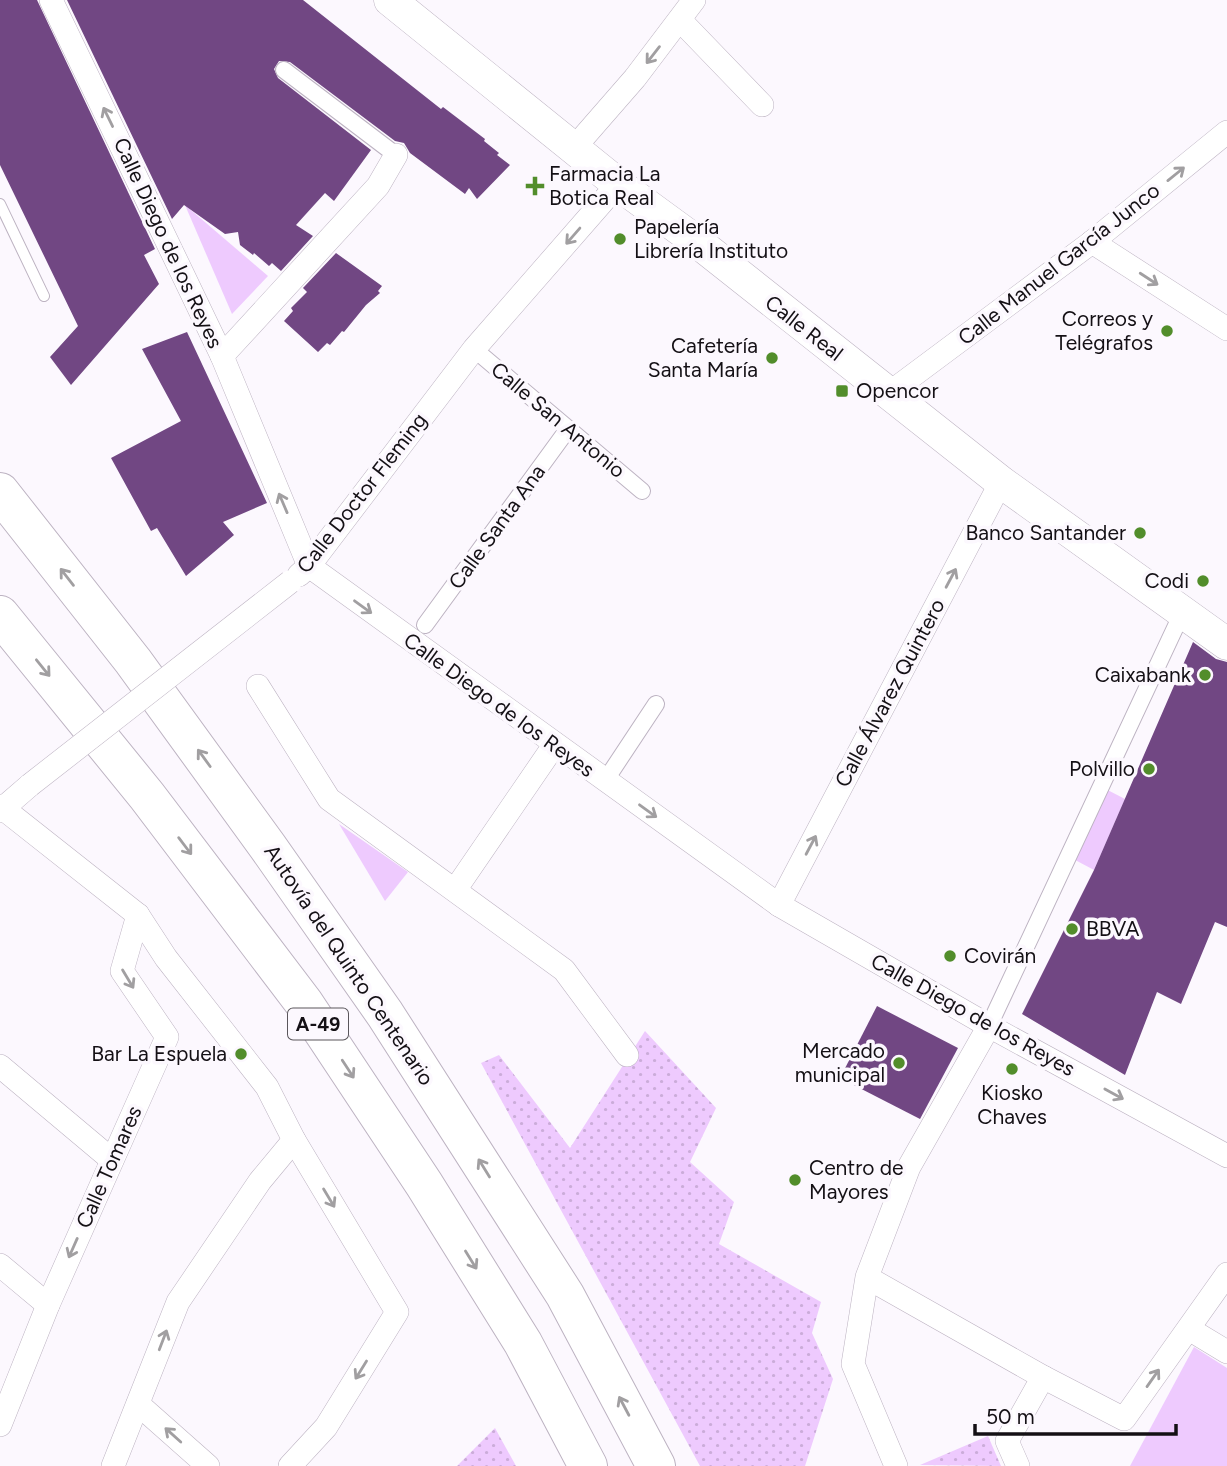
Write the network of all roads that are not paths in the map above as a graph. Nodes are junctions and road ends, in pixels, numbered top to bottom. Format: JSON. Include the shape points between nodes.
{"nodes":[{"id":1,"x":51,"y":0,"type":"edge"},
{"id":2,"x":390,"y":0,"type":"edge"},
{"id":3,"x":694,"y":0,"type":"edge"},
{"id":4,"x":680,"y":20,"type":"junction"},
{"id":5,"x":284,"y":70,"type":"dead end"},
{"id":6,"x":762,"y":104,"type":"dead end"},
{"id":7,"x":1227,"y":131,"type":"edge"},
{"id":8,"x":574,"y":148,"type":"junction"},
{"id":9,"x":396,"y":155,"type":"joint"},
{"id":10,"x":618,"y":184,"type":"junction"},
{"id":11,"x":0,"y":204,"type":"edge"},
{"id":12,"x":1092,"y":242,"type":"junction"},
{"id":13,"x":44,"y":296,"type":"dead end"},
{"id":14,"x":1227,"y":330,"type":"edge"},
{"id":15,"x":474,"y":349,"type":"junction"},
{"id":16,"x":222,"y":356,"type":"junction"},
{"id":17,"x":888,"y":394,"type":"junction"},
{"id":18,"x":568,"y":429,"type":"junction"},
{"id":19,"x":1001,"y":482,"type":"junction"},
{"id":20,"x":642,"y":491,"type":"dead end"},
{"id":21,"x":2,"y":492,"type":"edge"},
{"id":22,"x":309,"y":566,"type":"junction"},
{"id":23,"x":1183,"y":611,"type":"junction"},
{"id":24,"x":0,"y":615,"type":"edge"},
{"id":25,"x":425,"y":625,"type":"dead end"},
{"id":26,"x":1227,"y":644,"type":"edge"},
{"id":27,"x":258,"y":686,"type":"dead end"},
{"id":28,"x":656,"y":704,"type":"dead end"},
{"id":29,"x":555,"y":744,"type":"junction"},
{"id":30,"x":605,"y":780,"type":"junction"},
{"id":31,"x":1,"y":808,"type":"edge"},
{"id":32,"x":456,"y":890,"type":"junction"},
{"id":33,"x":779,"y":905,"type":"junction"},
{"id":34,"x":138,"y":915,"type":"junction"},
{"id":35,"x":989,"y":1026,"type":"junction"},
{"id":36,"x":627,"y":1055,"type":"dead end"},
{"id":37,"x":0,"y":1066,"type":"edge"},
{"id":38,"x":293,"y":1140,"type":"junction"},
{"id":39,"x":1227,"y":1156,"type":"edge"},
{"id":40,"x":112,"y":1160,"type":"junction"},
{"id":41,"x":0,"y":1265,"type":"edge"},
{"id":42,"x":1227,"y":1274,"type":"edge"},
{"id":43,"x":868,"y":1278,"type":"junction"},
{"id":44,"x":48,"y":1305,"type":"junction"},
{"id":45,"x":1189,"y":1329,"type":"junction"},
{"id":46,"x":1227,"y":1352,"type":"edge"},
{"id":47,"x":1043,"y":1377,"type":"junction"},
{"id":48,"x":138,"y":1404,"type":"junction"},
{"id":49,"x":0,"y":1425,"type":"edge"},
{"id":50,"x":113,"y":1466,"type":"edge"},
{"id":51,"x":208,"y":1466,"type":"edge"},
{"id":52,"x":290,"y":1466,"type":"edge"},
{"id":53,"x":588,"y":1466,"type":"edge"},
{"id":54,"x":656,"y":1466,"type":"edge"},
{"id":55,"x":896,"y":1466,"type":"edge"},
{"id":56,"x":1018,"y":1466,"type":"edge"}],
"edges":[{"from":16,"to":1,"type":"street","name":"Calle Diego de los Reyes","one_way":true},
{"from":2,"to":8,"type":"main road","name":"Calle Real"},
{"from":3,"to":4,"type":"street"},
{"from":4,"to":6,"type":"street"},
{"from":4,"to":8,"type":"street","one_way":true},
{"from":5,"to":9,"type":"street"},
{"from":12,"to":7,"type":"street","name":"Calle Manuel García Junco","one_way":true},
{"from":8,"to":10,"type":"main road","name":"Calle Real"},
{"from":9,"to":16,"type":"street","via":[[378,186]]},
{"from":10,"to":15,"type":"street","name":"Calle Doctor Fleming","one_way":true},
{"from":10,"to":17,"type":"main road","name":"Calle Real"},
{"from":11,"to":13,"type":"lane"},
{"from":12,"to":14,"type":"street","one_way":true},
{"from":12,"to":17,"type":"street","name":"Calle Manuel García Junco"},
{"from":15,"to":18,"type":"street","name":"Calle San Antonio"},
{"from":15,"to":22,"type":"street","name":"Calle Doctor Fleming"},
{"from":22,"to":16,"type":"street","name":"Calle Diego de los Reyes","one_way":true},
{"from":17,"to":19,"type":"main road","name":"Calle Real"},
{"from":18,"to":20,"type":"street","name":"Calle San Antonio"},
{"from":18,"to":25,"type":"street","name":"Calle Santa Ana"},
{"from":19,"to":23,"type":"main road","name":"Calle Real"},
{"from":33,"to":19,"type":"street","name":"Calle Álvarez Quintero","one_way":true},
{"from":54,"to":21,"type":"highway","name":"Autovía del Quinto Centenario","number":"A-49","one_way":true,"via":[[565,1296],[385,1014],[141,672]]},
{"from":22,"to":29,"type":"street","name":"Calle Diego de los Reyes","one_way":true},
{"from":22,"to":31,"type":"street","name":"Calle Doctor Fleming","bridge":true},
{"from":23,"to":26,"type":"main road","name":"Calle Real"},
{"from":23,"to":35,"type":"street"},
{"from":24,"to":53,"type":"highway","number":"A-49","one_way":true,"via":[[147,796],[304,1003],[523,1343]]},
{"from":27,"to":32,"type":"street","via":[[329,799]]},
{"from":28,"to":30,"type":"street"},
{"from":29,"to":30,"type":"street","name":"Calle Diego de los Reyes"},
{"from":29,"to":32,"type":"street"},
{"from":30,"to":33,"type":"street","name":"Calle Diego de los Reyes","one_way":true},
{"from":31,"to":34,"type":"street"},
{"from":32,"to":36,"type":"street","via":[[564,970]]},
{"from":33,"to":35,"type":"street","name":"Calle Diego de los Reyes"},
{"from":34,"to":38,"type":"street","via":[[267,1087]]},
{"from":34,"to":40,"type":"street","name":"Calle Tomares","one_way":true,"via":[[122,971],[167,1037]]},
{"from":35,"to":39,"type":"street","name":"Calle Diego de los Reyes","one_way":true},
{"from":35,"to":43,"type":"street","via":[[909,1167]]},
{"from":37,"to":40,"type":"street"},
{"from":48,"to":38,"type":"street","one_way":true,"via":[[178,1302]]},
{"from":38,"to":52,"type":"street","one_way":true,"via":[[397,1312],[326,1427]]},
{"from":40,"to":44,"type":"street","name":"Calle Tomares","one_way":true},
{"from":41,"to":44,"type":"street"},
{"from":42,"to":45,"type":"street"},
{"from":43,"to":47,"type":"street"},
{"from":43,"to":55,"type":"street","via":[[853,1364]]},
{"from":44,"to":49,"type":"street","name":"Calle Tomares"},
{"from":45,"to":46,"type":"street"},
{"from":47,"to":45,"type":"street","one_way":true,"via":[[1124,1419]]},
{"from":47,"to":56,"type":"street","via":[[1007,1441]]},
{"from":48,"to":50,"type":"street"},
{"from":51,"to":48,"type":"street","one_way":true}]}
